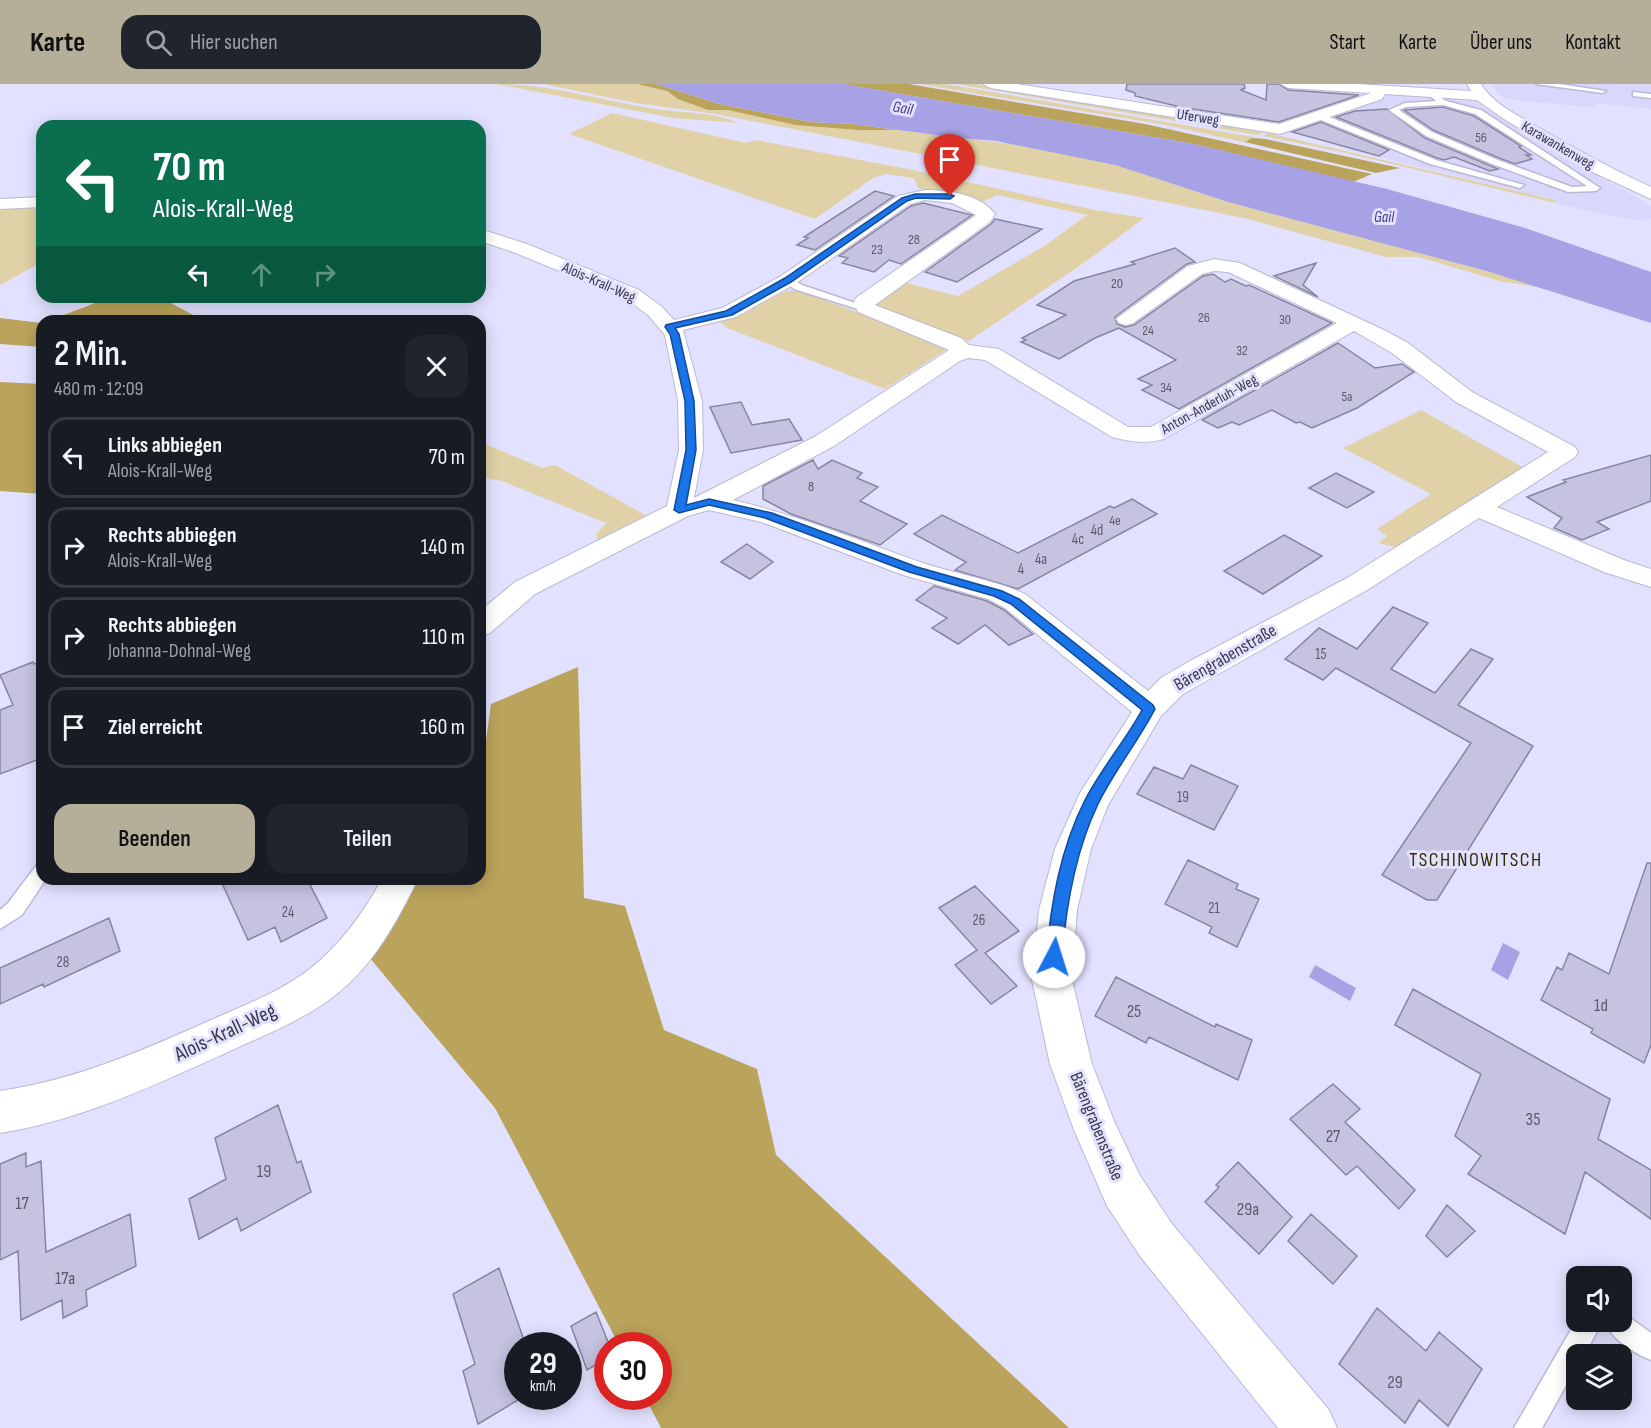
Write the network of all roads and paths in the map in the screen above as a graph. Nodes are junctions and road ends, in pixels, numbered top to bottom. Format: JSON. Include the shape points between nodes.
{"nodes":[{"id":1,"x":990,"y":84,"type":"edge"},
{"id":2,"x":1288,"y":84,"type":"edge"},
{"id":3,"x":1540,"y":84,"type":"edge"},
{"id":4,"x":1010,"y":85,"type":"edge"},
{"id":5,"x":1380,"y":90,"type":"junction"},
{"id":6,"x":1478,"y":90,"type":"edge"},
{"id":7,"x":1602,"y":91,"type":"dead end"},
{"id":8,"x":1431,"y":93,"type":"junction"},
{"id":9,"x":1636,"y":94,"type":"dead end"},
{"id":10,"x":1651,"y":96,"type":"edge"},
{"id":11,"x":1443,"y":103,"type":"junction"},
{"id":12,"x":1319,"y":116,"type":"junction"},
{"id":13,"x":1565,"y":150,"type":"junction"},
{"id":14,"x":1538,"y":151,"type":"junction"},
{"id":15,"x":1520,"y":185,"type":"dead end"},
{"id":16,"x":1651,"y":194,"type":"edge"},
{"id":17,"x":36,"y":202,"type":"edge"},
{"id":18,"x":0,"y":204,"type":"edge"},
{"id":19,"x":486,"y":237,"type":"edge"},
{"id":20,"x":788,"y":280,"type":"junction"},
{"id":21,"x":866,"y":308,"type":"junction"},
{"id":22,"x":1126,"y":319,"type":"dead end"},
{"id":23,"x":1353,"y":323,"type":"junction"},
{"id":24,"x":669,"y":327,"type":"junction"},
{"id":25,"x":963,"y":352,"type":"junction"},
{"id":26,"x":709,"y":502,"type":"junction"},
{"id":27,"x":1477,"y":508,"type":"junction"},
{"id":28,"x":679,"y":510,"type":"junction"},
{"id":29,"x":1651,"y":578,"type":"edge"},
{"id":30,"x":486,"y":621,"type":"edge"},
{"id":31,"x":1149,"y":709,"type":"junction"},
{"id":32,"x":36,"y":879,"type":"edge"},
{"id":33,"x":397,"y":885,"type":"edge"},
{"id":34,"x":0,"y":921,"type":"edge"},
{"id":35,"x":0,"y":1112,"type":"edge"},
{"id":36,"x":1584,"y":1332,"type":"edge"},
{"id":37,"x":1630,"y":1332,"type":"edge"},
{"id":38,"x":1651,"y":1348,"type":"edge"},
{"id":39,"x":1311,"y":1428,"type":"edge"},
{"id":40,"x":1527,"y":1428,"type":"edge"}],
"edges":[{"from":1,"to":4,"type":"street","name":"Uferweg"},
{"from":2,"to":5,"type":"street"},
{"from":3,"to":7,"type":"lane"},
{"from":4,"to":12,"type":"street","name":"Uferweg","via":[[1280,129]]},
{"from":5,"to":8,"type":"street"},
{"from":5,"to":12,"type":"street","name":"Uferweg","via":[[1377,96]]},
{"from":6,"to":8,"type":"street"},
{"from":6,"to":13,"type":"street","name":"Karawankenweg","via":[[1509,116]]},
{"from":8,"to":11,"type":"lane"},
{"from":9,"to":10,"type":"lane"},
{"from":11,"to":14,"type":"lane","via":[[1478,112]]},
{"from":11,"to":14,"type":"lane","via":[[1404,105],[1393,110],[1429,134],[1495,162],[1571,189],[1596,188]]},
{"from":12,"to":15,"type":"lane","via":[[1433,162]]},
{"from":13,"to":14,"type":"lane"},
{"from":13,"to":16,"type":"street","name":"Karawankenweg"},
{"from":17,"to":18,"type":"street"},
{"from":19,"to":24,"type":"street","name":"Alois-Krall-Weg","via":[[632,294]]},
{"from":20,"to":21,"type":"lane","via":[[798,287]]},
{"from":20,"to":21,"type":"street","via":[[915,196],[950,196],[986,214],[871,294],[864,301]]},
{"from":20,"to":24,"type":"street","via":[[729,313]]},
{"from":21,"to":25,"type":"street","via":[[941,337]]},
{"from":22,"to":23,"type":"street","via":[[1195,270],[1220,264]]},
{"from":23,"to":25,"type":"street","name":"Anton-Anderluh-Weg","via":[[1145,436],[1120,432],[991,354]]},
{"from":23,"to":27,"type":"street","via":[[1400,348],[1464,397],[1566,452]]},
{"from":24,"to":28,"type":"street","name":"Alois-Krall-Weg","via":[[675,334],[690,401],[691,450]]},
{"from":25,"to":26,"type":"street","via":[[825,441]]},
{"from":26,"to":28,"type":"street"},
{"from":26,"to":31,"type":"street","via":[[769,516],[913,569],[1007,597]]},
{"from":27,"to":29,"type":"street"},
{"from":27,"to":31,"type":"street","name":"Bärengrabenstraße","via":[[1357,584],[1201,668],[1172,686]]},
{"from":28,"to":30,"type":"street","via":[[525,588]]},
{"from":31,"to":39,"type":"street","name":"Bärengrabenstraße","via":[[1092,802],[1073,849],[1058,910],[1052,980],[1071,1064],[1123,1190],[1156,1240]]},
{"from":32,"to":34,"type":"lane","via":[[15,909]]},
{"from":33,"to":35,"type":"street","name":"Alois-Krall-Weg","via":[[378,921],[354,953],[323,982],[271,1012],[113,1084],[33,1108]]},
{"from":36,"to":40,"type":"lane"},
{"from":37,"to":38,"type":"lane"}]}
